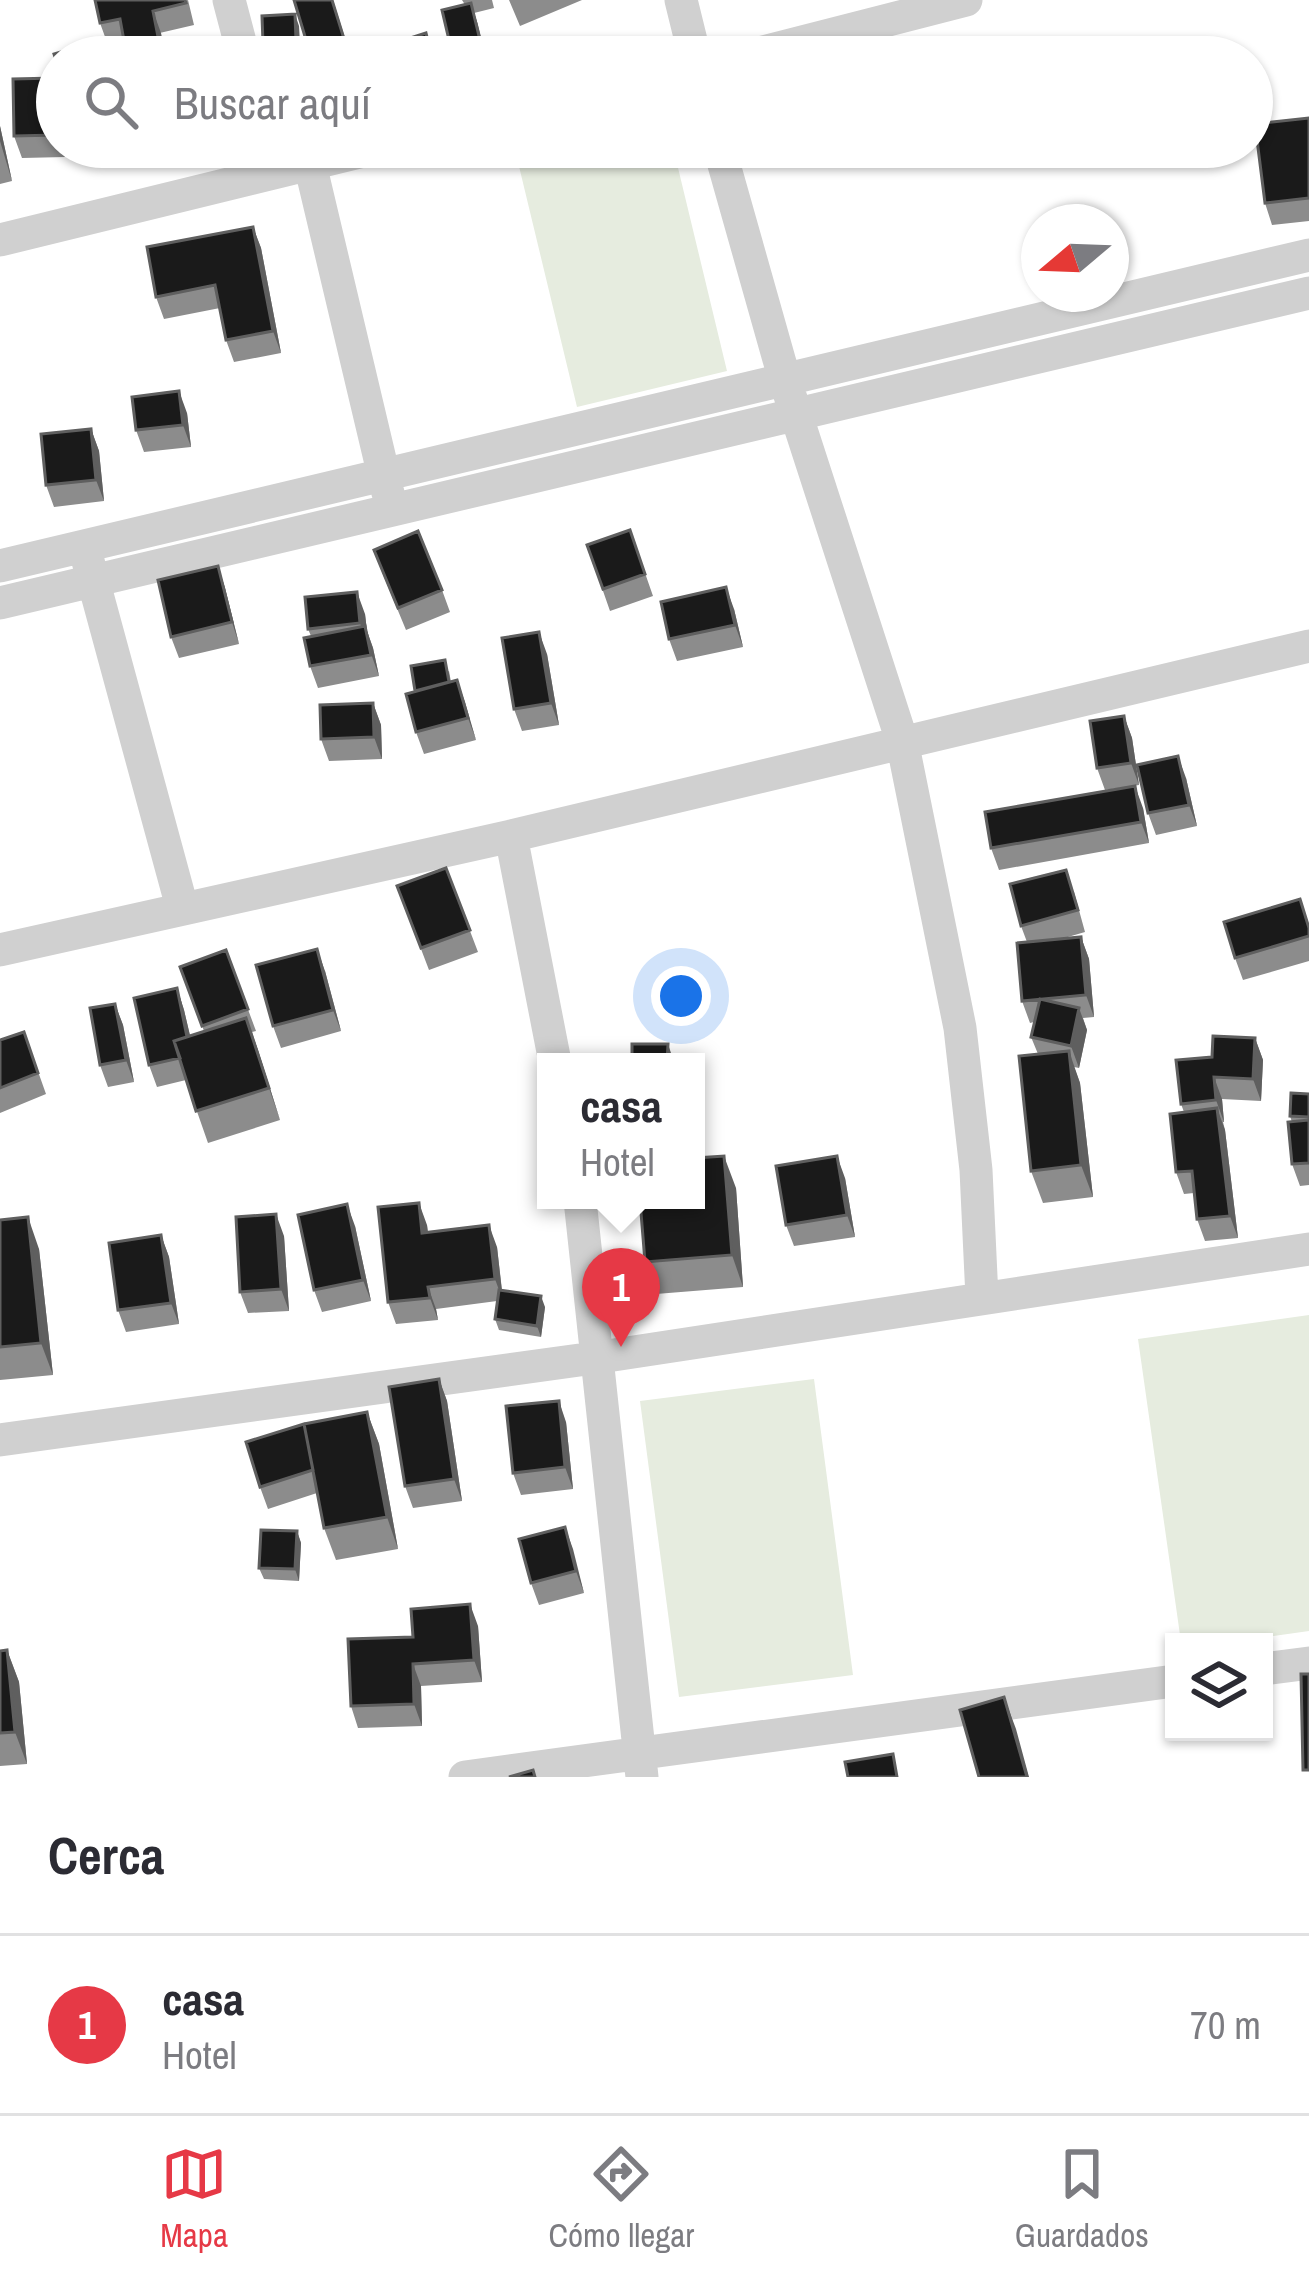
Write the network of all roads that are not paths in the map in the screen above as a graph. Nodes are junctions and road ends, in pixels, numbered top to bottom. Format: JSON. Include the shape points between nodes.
{"nodes":[{"id":1,"x":229,"y":0,"type":"edge"},
{"id":2,"x":681,"y":0,"type":"edge"},
{"id":3,"x":966,"y":0,"type":"edge"},
{"id":4,"x":238,"y":36,"type":"edge"},
{"id":5,"x":690,"y":36,"type":"edge"},
{"id":6,"x":826,"y":36,"type":"edge"},
{"id":7,"x":244,"y":168,"type":"edge"},
{"id":8,"x":311,"y":168,"type":"edge"},
{"id":9,"x":725,"y":168,"type":"edge"},
{"id":10,"x":0,"y":240,"type":"edge"},
{"id":11,"x":1309,"y":255,"type":"edge"},
{"id":12,"x":1309,"y":293,"type":"edge"},
{"id":13,"x":784,"y":377,"type":"junction"},
{"id":14,"x":797,"y":416,"type":"junction"},
{"id":15,"x":383,"y":476,"type":"junction"},
{"id":16,"x":393,"y":512,"type":"junction"},
{"id":17,"x":86,"y":547,"type":"junction"},
{"id":18,"x":0,"y":566,"type":"edge"},
{"id":19,"x":92,"y":582,"type":"junction"},
{"id":20,"x":0,"y":603,"type":"edge"},
{"id":21,"x":1309,"y":646,"type":"edge"},
{"id":22,"x":902,"y":741,"type":"junction"},
{"id":23,"x":511,"y":836,"type":"junction"},
{"id":24,"x":182,"y":907,"type":"junction"},
{"id":25,"x":0,"y":950,"type":"edge"},
{"id":26,"x":553,"y":1053,"type":"edge"},
{"id":27,"x":581,"y":1209,"type":"edge"},
{"id":28,"x":1309,"y":1250,"type":"edge"},
{"id":29,"x":982,"y":1298,"type":"junction"},
{"id":30,"x":594,"y":1358,"type":"junction"},
{"id":31,"x":0,"y":1440,"type":"edge"},
{"id":32,"x":1309,"y":1663,"type":"edge"},
{"id":33,"x":1273,"y":1668,"type":"edge"},
{"id":34,"x":1165,"y":1682,"type":"edge"},
{"id":35,"x":641,"y":1765,"type":"edge"},
{"id":36,"x":464,"y":1777,"type":"edge"}],
"edges":[{"from":1,"to":4,"type":"street"},
{"from":2,"to":5,"type":"street"},
{"from":3,"to":6,"type":"street"},
{"from":7,"to":10,"type":"street"},
{"from":8,"to":15,"type":"street"},
{"from":9,"to":13,"type":"street"},
{"from":11,"to":13,"type":"street"},
{"from":12,"to":14,"type":"street"},
{"from":13,"to":14,"type":"street"},
{"from":13,"to":15,"type":"street"},
{"from":14,"to":16,"type":"street"},
{"from":14,"to":22,"type":"street"},
{"from":15,"to":16,"type":"street"},
{"from":15,"to":17,"type":"street"},
{"from":16,"to":19,"type":"street"},
{"from":17,"to":18,"type":"street"},
{"from":17,"to":19,"type":"street"},
{"from":19,"to":20,"type":"street"},
{"from":19,"to":24,"type":"street"},
{"from":21,"to":22,"type":"street"},
{"from":22,"to":23,"type":"street"},
{"from":22,"to":29,"type":"street","via":[[960,1028]]},
{"from":23,"to":24,"type":"street"},
{"from":23,"to":26,"type":"street"},
{"from":24,"to":25,"type":"street"},
{"from":27,"to":30,"type":"street"},
{"from":28,"to":29,"type":"street"},
{"from":29,"to":30,"type":"street"},
{"from":30,"to":31,"type":"street"},
{"from":30,"to":35,"type":"street"},
{"from":32,"to":33,"type":"street"},
{"from":34,"to":35,"type":"street"},
{"from":35,"to":36,"type":"street"}]}
